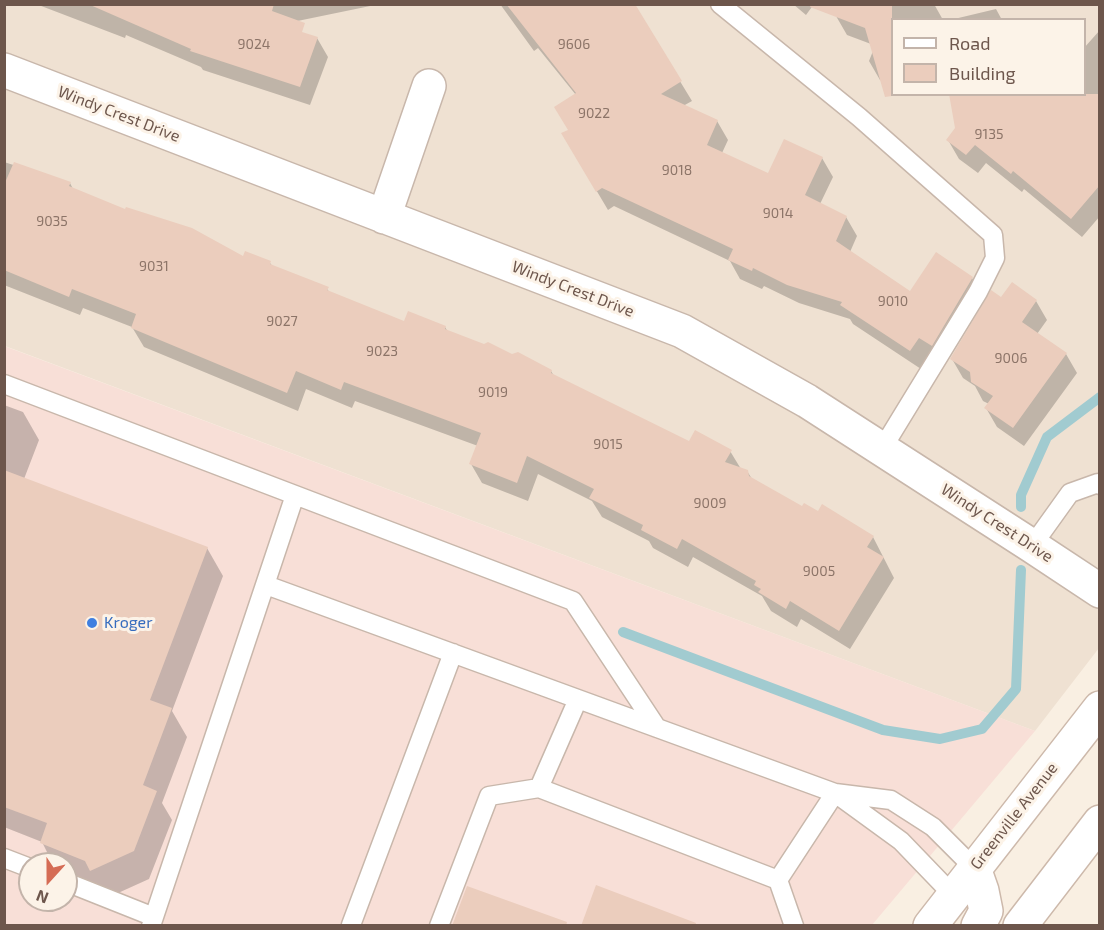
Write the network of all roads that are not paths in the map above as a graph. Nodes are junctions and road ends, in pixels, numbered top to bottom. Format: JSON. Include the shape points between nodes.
{"nodes":[{"id":1,"x":720,"y":4,"type":"edge"},
{"id":2,"x":4,"y":70,"type":"edge"},
{"id":3,"x":429,"y":86,"type":"dead end"},
{"id":4,"x":384,"y":217,"type":"junction"},
{"id":5,"x":4,"y":384,"type":"edge"},
{"id":6,"x":882,"y":449,"type":"junction"},
{"id":7,"x":1100,"y":485,"type":"edge"},
{"id":8,"x":295,"y":495,"type":"junction"},
{"id":9,"x":1032,"y":546,"type":"junction"},
{"id":10,"x":266,"y":585,"type":"junction"},
{"id":11,"x":1100,"y":591,"type":"edge"},
{"id":12,"x":453,"y":653,"type":"junction"},
{"id":13,"x":578,"y":699,"type":"junction"},
{"id":14,"x":1100,"y":708,"type":"edge"},
{"id":15,"x":657,"y":728,"type":"junction"},
{"id":16,"x":539,"y":788,"type":"junction"},
{"id":17,"x":835,"y":793,"type":"junction"},
{"id":18,"x":1100,"y":822,"type":"edge"},
{"id":19,"x":974,"y":868,"type":"junction"},
{"id":20,"x":778,"y":880,"type":"junction"},
{"id":21,"x":78,"y":887,"type":"edge"},
{"id":22,"x":953,"y":895,"type":"junction"},
{"id":23,"x":153,"y":921,"type":"edge"},
{"id":24,"x":351,"y":925,"type":"edge"},
{"id":25,"x":371,"y":926,"type":"edge"},
{"id":26,"x":439,"y":926,"type":"edge"},
{"id":27,"x":794,"y":926,"type":"edge"},
{"id":28,"x":930,"y":926,"type":"edge"},
{"id":29,"x":978,"y":926,"type":"edge"},
{"id":30,"x":1020,"y":926,"type":"edge"}],
"edges":[{"from":1,"to":6,"type":"lane","via":[[859,117],[993,235],[995,258],[978,291]]},
{"from":2,"to":4,"type":"street","name":"Windy Crest Drive"},
{"from":3,"to":4,"type":"street"},
{"from":4,"to":6,"type":"street","name":"Windy Crest Drive","via":[[682,331],[807,401]]},
{"from":5,"to":8,"type":"lane"},
{"from":6,"to":9,"type":"street","name":"Windy Crest Drive"},
{"from":7,"to":9,"type":"lane","via":[[1070,493]]},
{"from":8,"to":10,"type":"lane"},
{"from":8,"to":15,"type":"lane","via":[[573,601]]},
{"from":9,"to":11,"type":"street","name":"Windy Crest Drive"},
{"from":10,"to":12,"type":"lane"},
{"from":10,"to":23,"type":"lane"},
{"from":12,"to":13,"type":"lane"},
{"from":12,"to":24,"type":"lane"},
{"from":13,"to":15,"type":"lane"},
{"from":13,"to":16,"type":"lane"},
{"from":14,"to":19,"type":"street","name":"Greenville Avenue"},
{"from":15,"to":17,"type":"lane"},
{"from":16,"to":20,"type":"lane"},
{"from":16,"to":26,"type":"lane","via":[[489,796]]},
{"from":17,"to":19,"type":"lane","via":[[891,800],[933,827]]},
{"from":17,"to":20,"type":"lane"},
{"from":17,"to":22,"type":"lane","via":[[901,842]]},
{"from":18,"to":30,"type":"street"},
{"from":19,"to":22,"type":"street","name":"Greenville Avenue"},
{"from":19,"to":29,"type":"street","via":[[986,911]]},
{"from":20,"to":27,"type":"lane"},
{"from":21,"to":23,"type":"lane"},
{"from":22,"to":28,"type":"street","name":"Greenville Avenue"},
{"from":24,"to":25,"type":"lane"}]}
